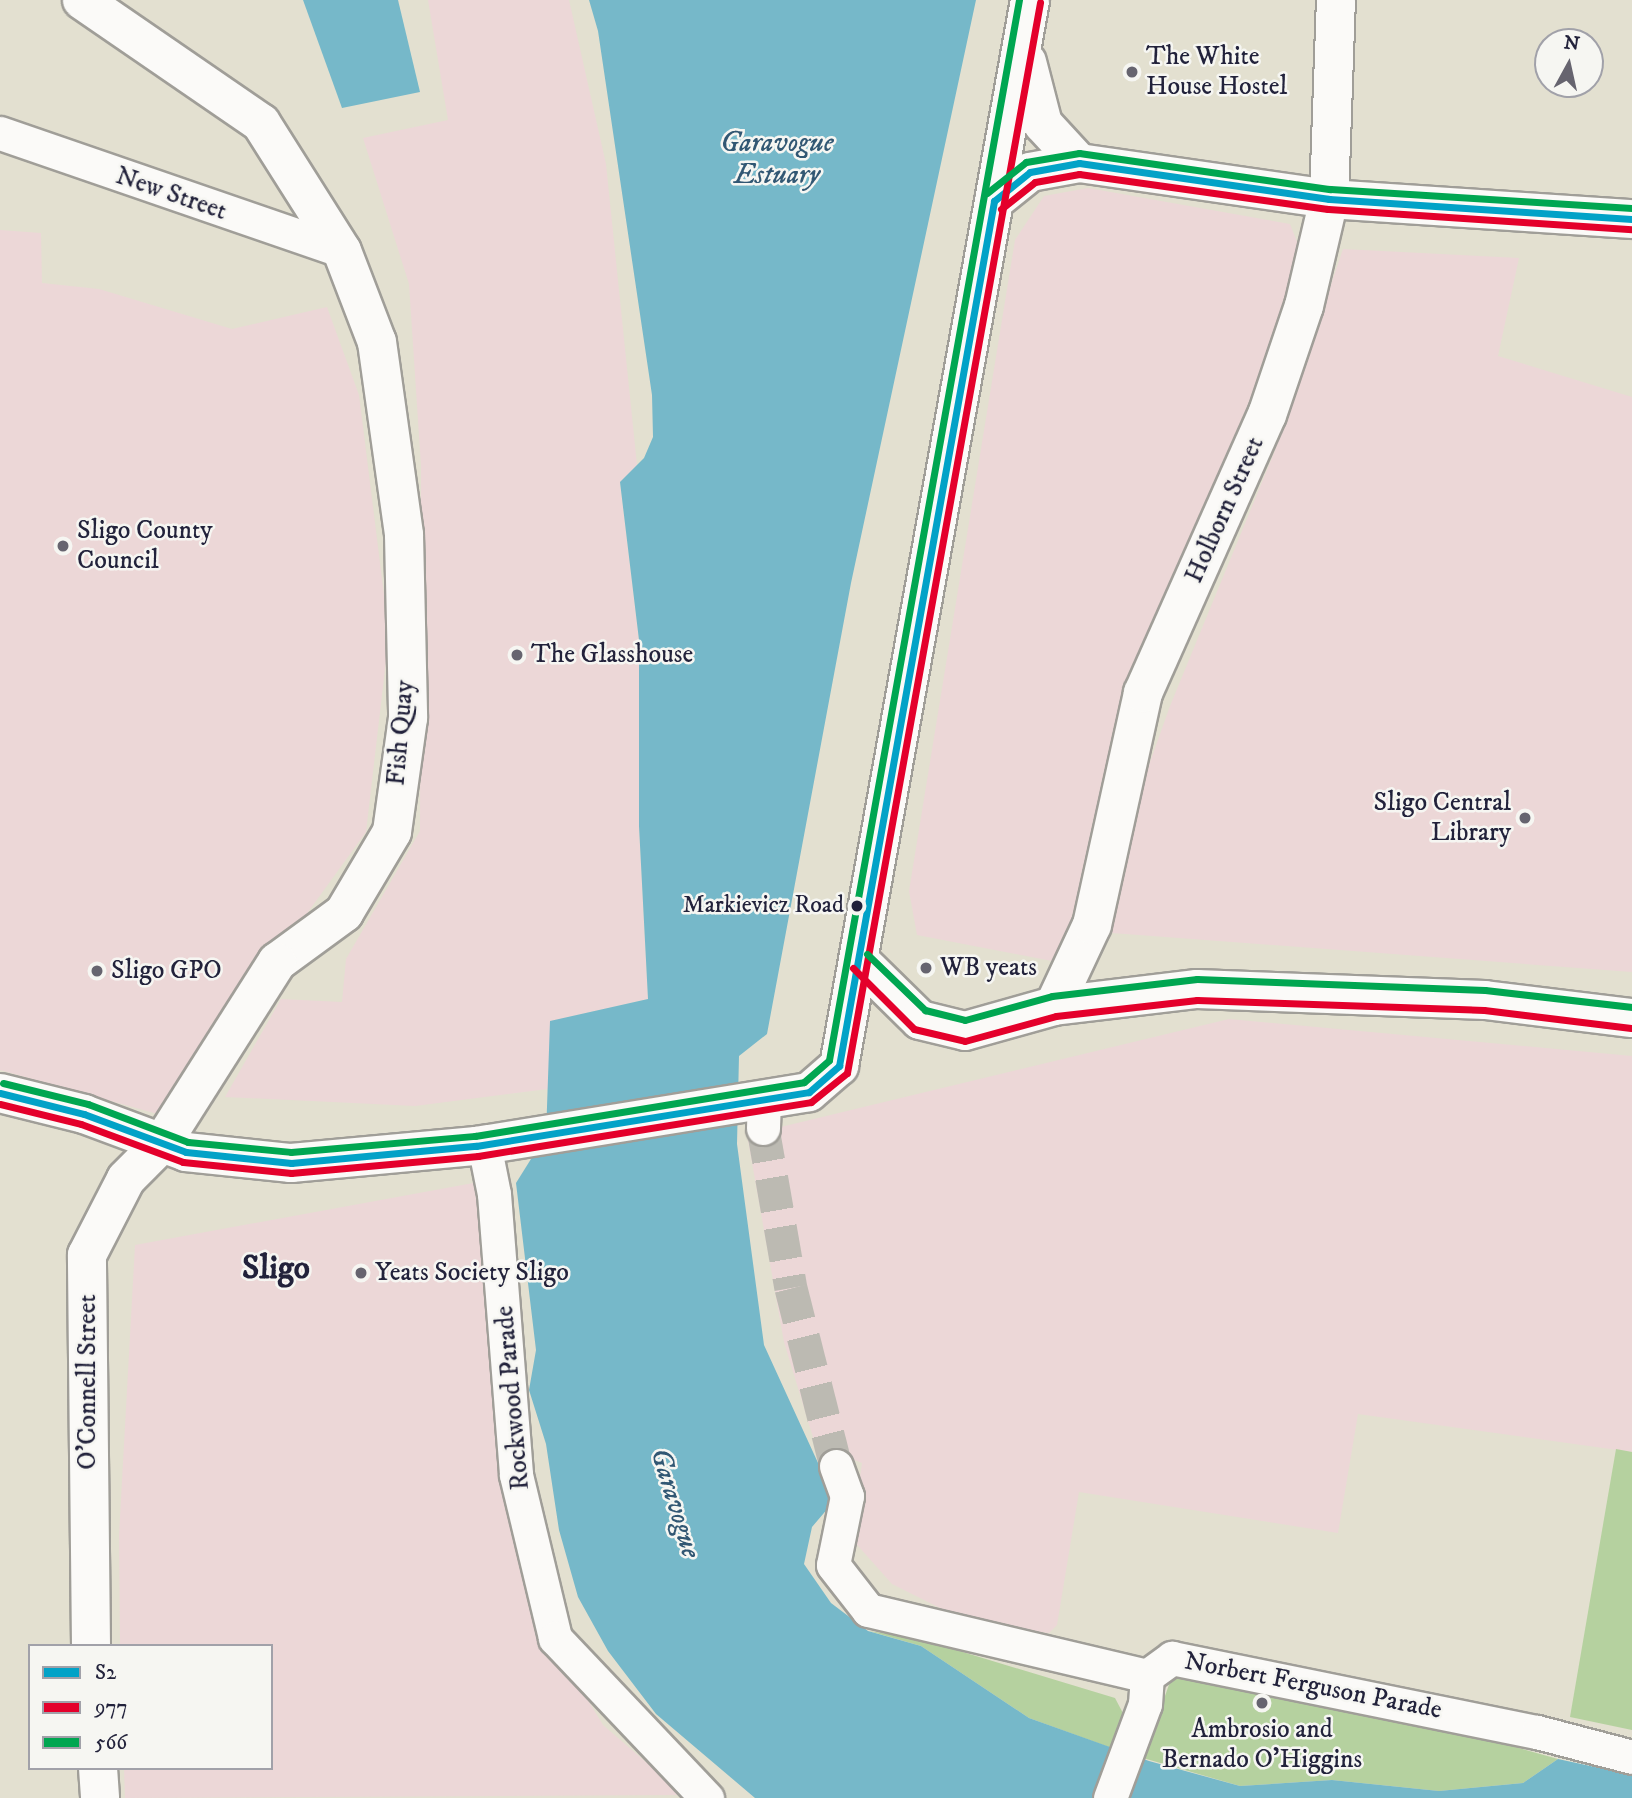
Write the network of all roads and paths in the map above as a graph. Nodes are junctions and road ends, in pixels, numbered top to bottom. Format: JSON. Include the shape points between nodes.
{"nodes":[{"id":1,"x":1030,"y":0,"type":"edge"},
{"id":2,"x":1336,"y":0,"type":"edge"},
{"id":3,"x":99,"y":5,"type":"edge"},
{"id":4,"x":1024,"y":53,"type":"junction"},
{"id":5,"x":0,"y":133,"type":"edge"},
{"id":6,"x":1079,"y":163,"type":"junction"},
{"id":7,"x":1329,"y":199,"type":"junction"},
{"id":8,"x":994,"y":201,"type":"junction"},
{"id":9,"x":1632,"y":219,"type":"edge"},
{"id":10,"x":342,"y":251,"type":"junction"},
{"id":11,"x":860,"y":961,"type":"junction"},
{"id":12,"x":1054,"y":1006,"type":"junction"},
{"id":13,"x":1632,"y":1018,"type":"edge"},
{"id":14,"x":0,"y":1093,"type":"edge"},
{"id":15,"x":162,"y":1143,"type":"junction"},
{"id":16,"x":494,"y":1143,"type":"junction"},
{"id":17,"x":836,"y":1466,"type":"tunnel mouth"},
{"id":18,"x":91,"y":1644,"type":"edge"},
{"id":19,"x":1146,"y":1690,"type":"junction"},
{"id":20,"x":1632,"y":1758,"type":"edge"},
{"id":21,"x":98,"y":1770,"type":"edge"},
{"id":22,"x":703,"y":1797,"type":"edge"},
{"id":23,"x":100,"y":1798,"type":"edge"},
{"id":24,"x":1110,"y":1798,"type":"edge"}],
"edges":[{"from":1,"to":4,"type":"street"},
{"from":2,"to":7,"type":"street","name":"Holborn Street"},
{"from":3,"to":10,"type":"street","name":"Fish Quay","via":[[261,123]]},
{"from":4,"to":6,"type":"street","via":[[1043,124]]},
{"from":4,"to":8,"type":"street"},
{"from":5,"to":10,"type":"street","name":"New Street"},
{"from":6,"to":7,"type":"street"},
{"from":6,"to":8,"type":"street","via":[[1030,173]]},
{"from":7,"to":9,"type":"street"},
{"from":7,"to":12,"type":"street","name":"Holborn Street","via":[[1304,306],[1267,415],[1143,693],[1091,925]]},
{"from":8,"to":11,"type":"street"},
{"from":10,"to":15,"type":"street","name":"Fish Quay","via":[[377,342],[404,535],[408,718],[391,832],[344,913],[277,962]]},
{"from":11,"to":12,"type":"street","via":[[920,1020],[965,1031]]},
{"from":11,"to":16,"type":"street","via":[[839,1066],[809,1091],[756,1110]]},
{"from":12,"to":13,"type":"street","via":[[1197,989],[1485,1000]]},
{"from":14,"to":15,"type":"street","via":[[84,1114]]},
{"from":15,"to":16,"type":"street","via":[[186,1152],[291,1163]]},
{"from":15,"to":18,"type":"street","name":"O'Connell Street","via":[[126,1179],[87,1255]]},
{"from":16,"to":22,"type":"street","name":"Rockwood Parade","via":[[516,1475],[555,1638]]},
{"from":17,"to":19,"type":"street","name":"Norbert Ferguson Parade","via":[[847,1496],[833,1565],[869,1610]]},
{"from":19,"to":20,"type":"street","name":"Norbert Ferguson Parade","via":[[1172,1658],[1537,1732]]},
{"from":19,"to":24,"type":"street"},
{"from":21,"to":23,"type":"street"}]}
